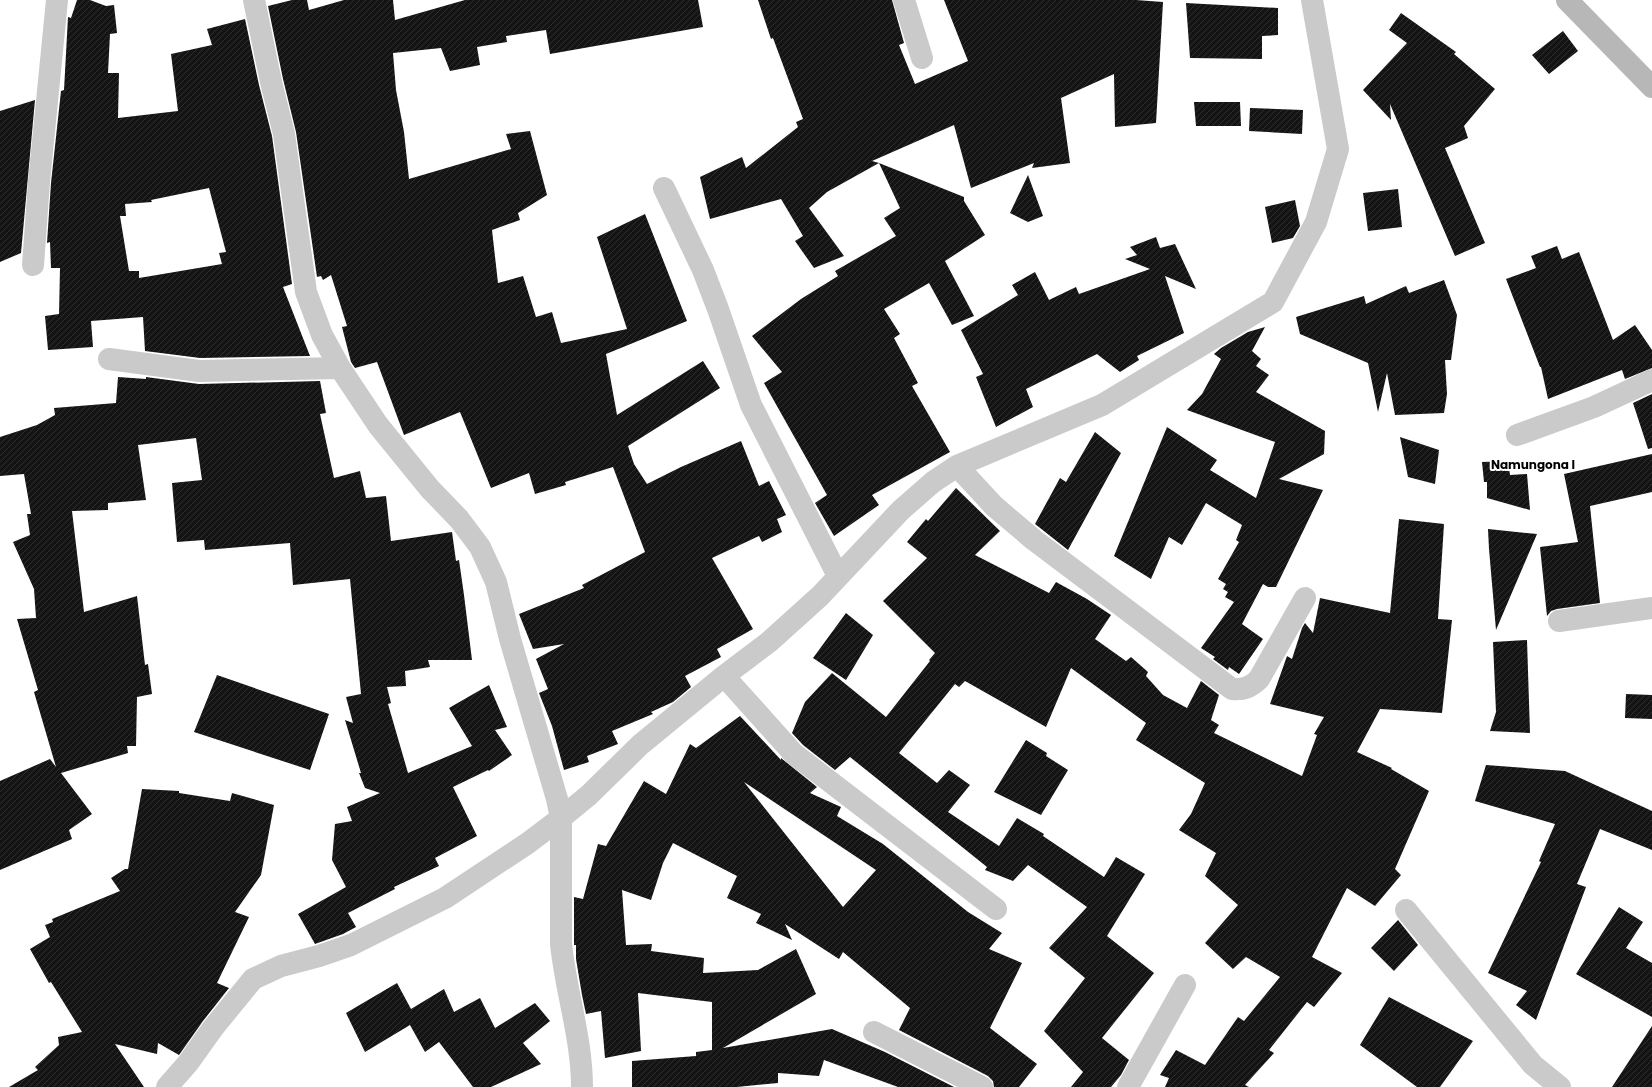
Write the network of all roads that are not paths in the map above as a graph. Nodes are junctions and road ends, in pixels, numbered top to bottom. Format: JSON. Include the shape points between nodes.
{"nodes":[{"id":1,"x":57,"y":0,"type":"edge"},
{"id":2,"x":254,"y":0,"type":"edge"},
{"id":3,"x":904,"y":0,"type":"edge"},
{"id":4,"x":1312,"y":0,"type":"edge"},
{"id":5,"x":1567,"y":0,"type":"edge"},
{"id":6,"x":922,"y":58,"type":"dead end"},
{"id":7,"x":1652,"y":87,"type":"edge"},
{"id":8,"x":664,"y":188,"type":"dead end"},
{"id":9,"x":33,"y":265,"type":"dead end"},
{"id":10,"x":109,"y":359,"type":"dead end"},
{"id":11,"x":340,"y":368,"type":"junction"},
{"id":12,"x":1652,"y":380,"type":"edge"},
{"id":13,"x":1517,"y":435,"type":"dead end"},
{"id":14,"x":957,"y":466,"type":"junction"},
{"id":15,"x":838,"y":576,"type":"junction"},
{"id":16,"x":1305,"y":598,"type":"dead end"},
{"id":17,"x":1652,"y":608,"type":"edge"},
{"id":18,"x":1559,"y":621,"type":"dead end"},
{"id":19,"x":724,"y":676,"type":"junction"},
{"id":20,"x":561,"y":818,"type":"junction"},
{"id":21,"x":996,"y":909,"type":"dead end"},
{"id":22,"x":1406,"y":910,"type":"dead end"},
{"id":23,"x":1185,"y":985,"type":"dead end"},
{"id":24,"x":874,"y":1032,"type":"dead end"},
{"id":25,"x":167,"y":1087,"type":"edge"},
{"id":26,"x":582,"y":1087,"type":"edge"},
{"id":27,"x":982,"y":1087,"type":"edge"},
{"id":28,"x":1128,"y":1087,"type":"edge"},
{"id":29,"x":1560,"y":1087,"type":"edge"}],
"edges":[{"from":1,"to":9,"type":"street"},
{"from":2,"to":11,"type":"street","via":[[284,134],[306,292],[322,335]]},
{"from":3,"to":6,"type":"street"},
{"from":4,"to":14,"type":"street","via":[[1338,149],[1316,222],[1273,302],[1102,405]]},
{"from":5,"to":7,"type":"street"},
{"from":8,"to":15,"type":"street","via":[[708,283],[751,405]]},
{"from":10,"to":11,"type":"street","via":[[199,371]]},
{"from":11,"to":20,"type":"street","via":[[378,425],[430,489],[459,519],[480,548],[496,582]]},
{"from":12,"to":13,"type":"street","via":[[1594,407]]},
{"from":14,"to":15,"type":"street","via":[[933,482],[901,510]]},
{"from":14,"to":16,"type":"street","via":[[994,506],[1034,540],[1232,689],[1241,690],[1259,679]]},
{"from":15,"to":19,"type":"street","via":[[820,596],[769,642]]},
{"from":17,"to":18,"type":"street"},
{"from":19,"to":20,"type":"street","via":[[640,745]]},
{"from":19,"to":21,"type":"street","via":[[794,754]]},
{"from":20,"to":25,"type":"street","via":[[528,843],[444,898],[351,945],[281,966],[253,979]]},
{"from":20,"to":26,"type":"street","via":[[561,944],[580,1050]]},
{"from":22,"to":29,"type":"street","via":[[1533,1065]]},
{"from":23,"to":28,"type":"street"},
{"from":24,"to":27,"type":"street"}]}
